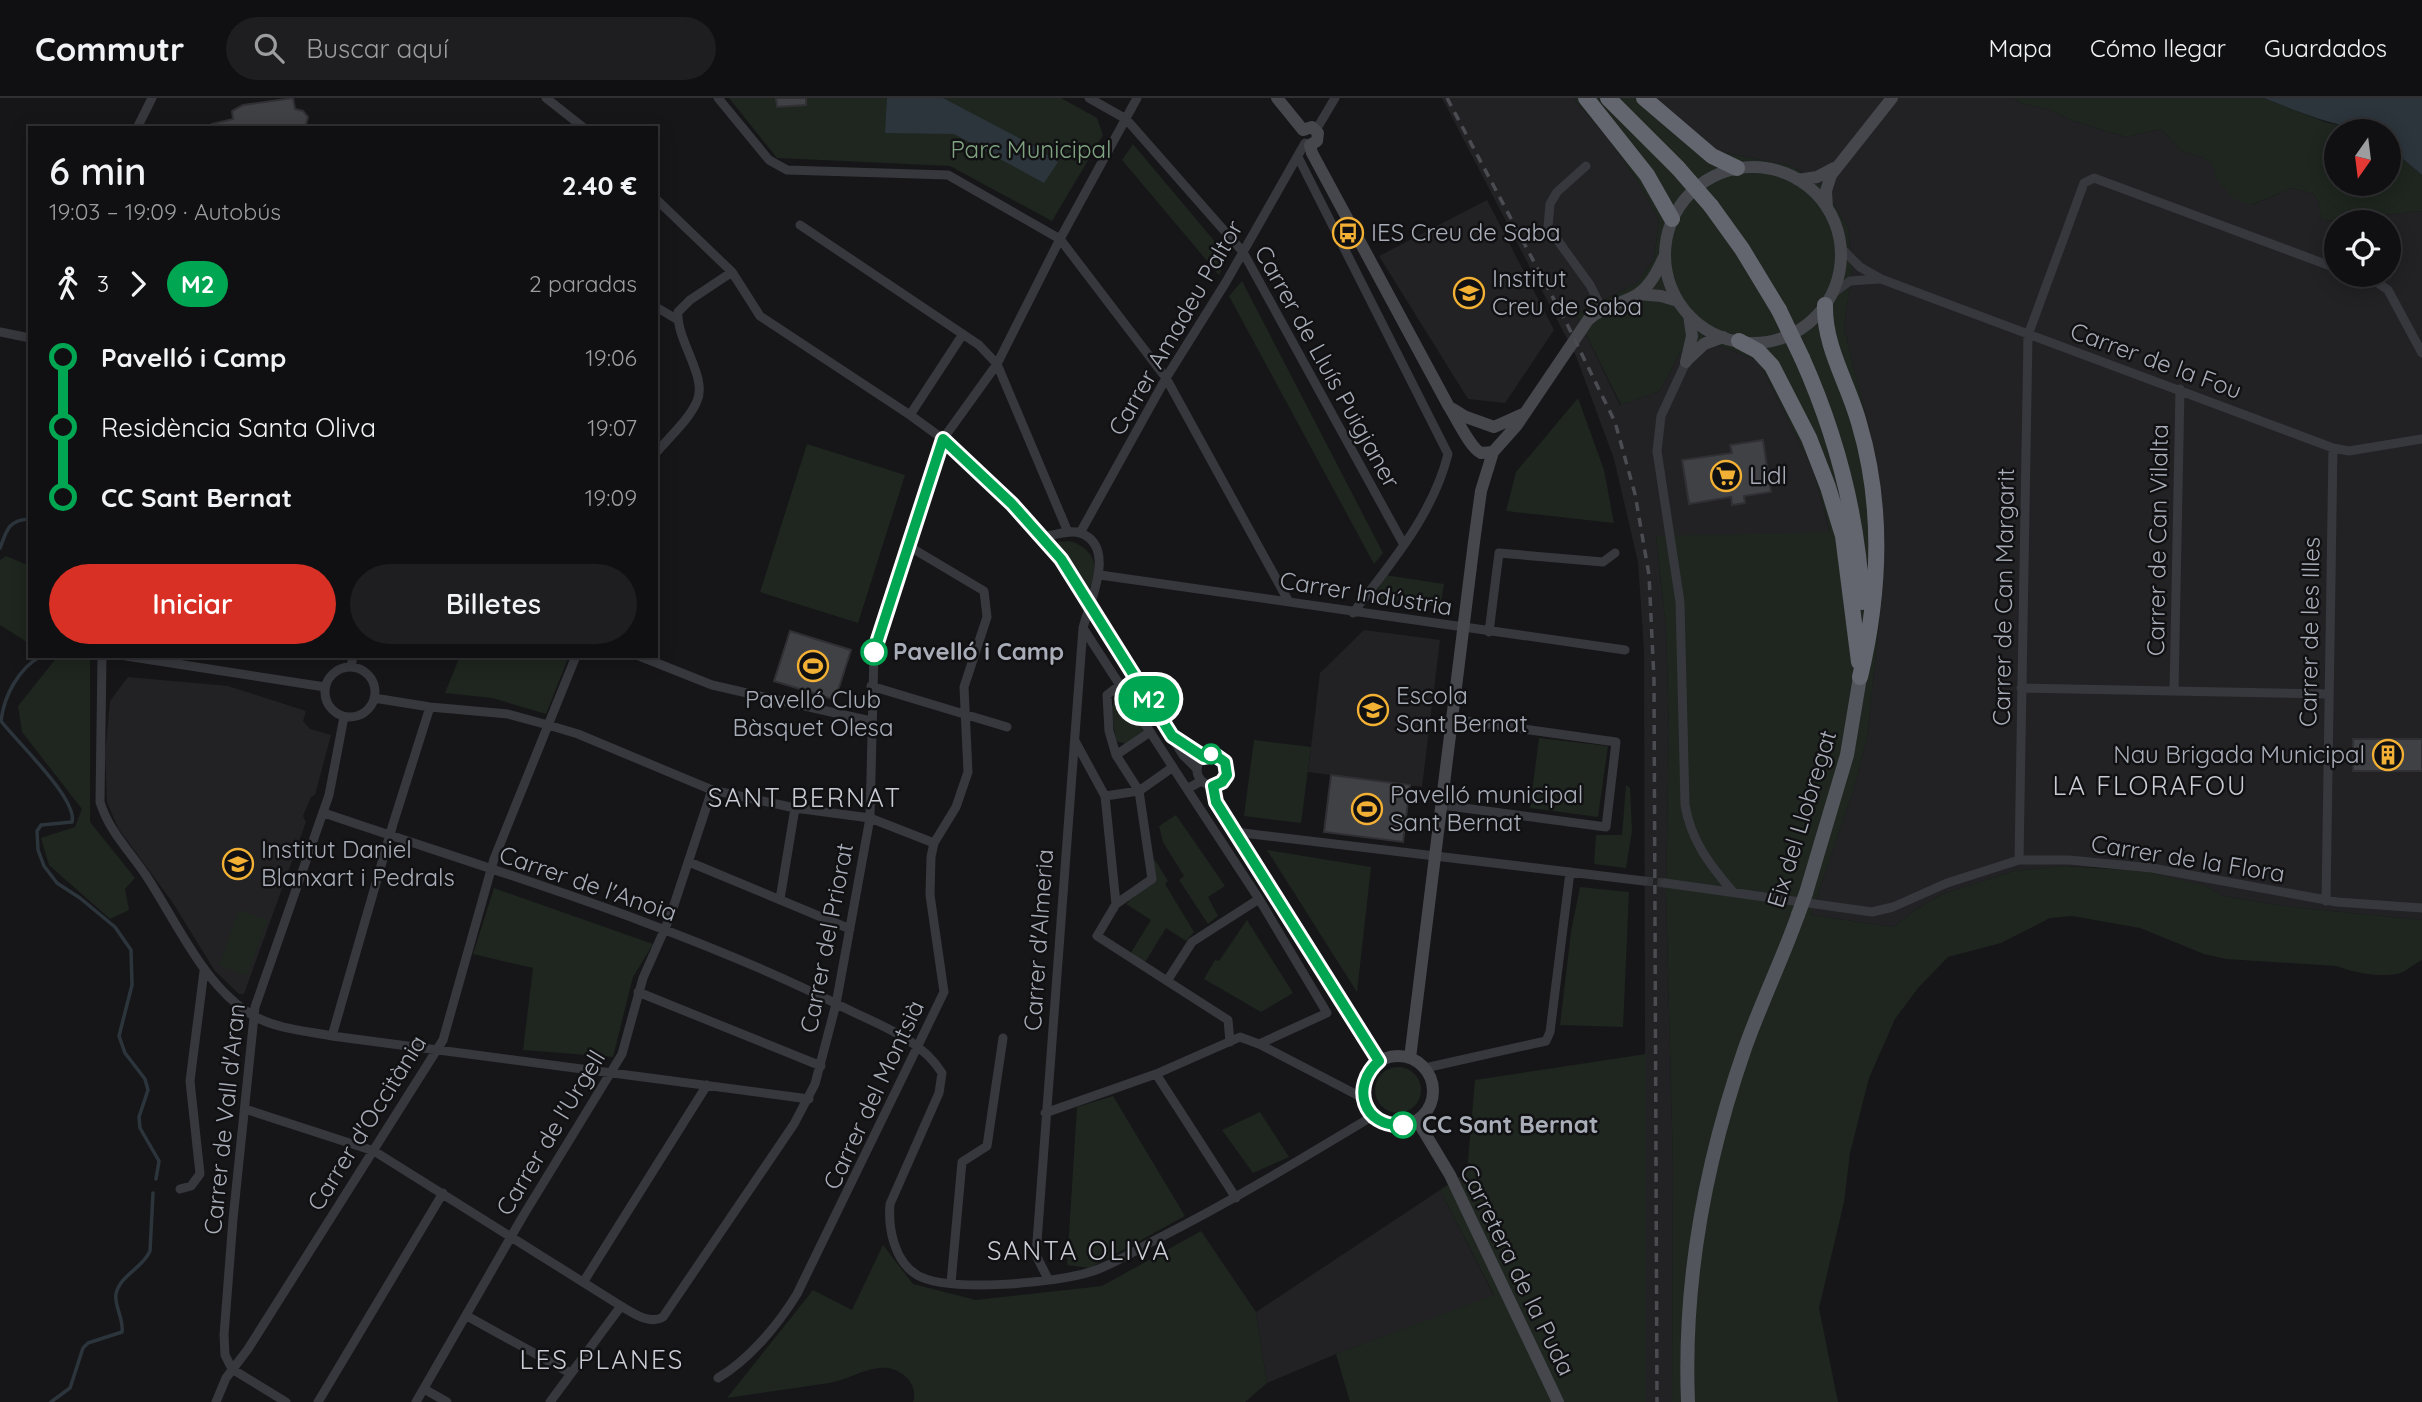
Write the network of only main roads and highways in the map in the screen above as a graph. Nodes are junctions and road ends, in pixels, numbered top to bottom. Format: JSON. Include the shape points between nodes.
{"nodes":[{"id":1,"x":1586,"y":98,"type":"edge"},
{"id":2,"x":1608,"y":98,"type":"edge"},
{"id":3,"x":1644,"y":98,"type":"edge"},
{"id":4,"x":1737,"y":168,"type":"road end"},
{"id":5,"x":1672,"y":219,"type":"road end"},
{"id":6,"x":1828,"y":300,"type":"road end"},
{"id":7,"x":1731,"y":339,"type":"road end"},
{"id":8,"x":1860,"y":677,"type":"junction"},
{"id":9,"x":1688,"y":1402,"type":"edge"}],
"edges":[{"from":1,"to":5,"type":"highway","via":[[1647,175]]},
{"from":2,"to":8,"type":"highway","name":"Eix del Llobregat","bridge":true,"via":[[1711,206],[1779,310],[1802,358],[1832,438],[1857,546],[1863,610]]},
{"from":3,"to":4,"type":"highway","via":[[1712,156]]},
{"from":6,"to":8,"type":"highway","via":[[1828,340],[1859,421],[1876,508],[1875,602]]},
{"from":7,"to":8,"type":"highway","via":[[1758,351],[1772,366],[1828,487],[1843,536]]},
{"from":8,"to":9,"type":"main road","name":"Eix del Llobregat","bridge":true,"via":[[1847,755],[1826,835],[1746,1047],[1710,1163],[1691,1269]]}]}
